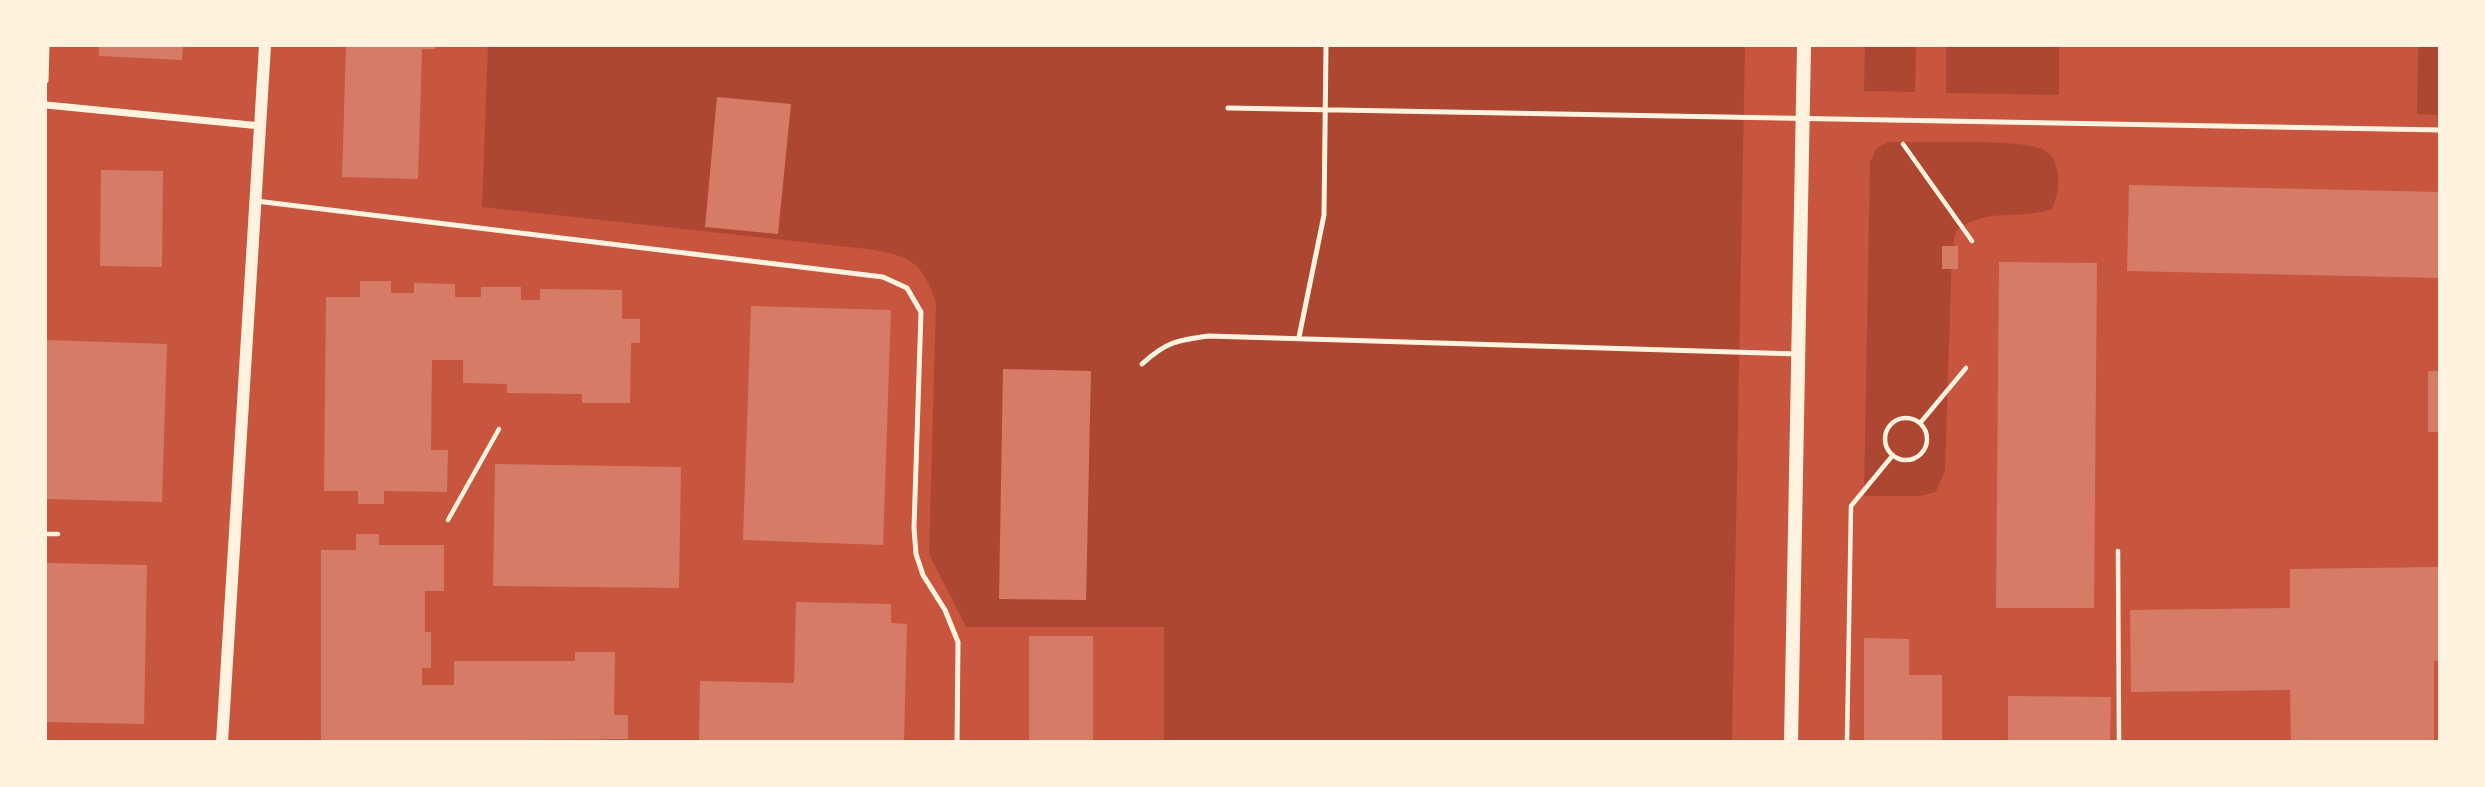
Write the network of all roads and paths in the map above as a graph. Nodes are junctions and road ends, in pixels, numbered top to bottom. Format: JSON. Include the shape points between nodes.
{"nodes":[{"id":1,"x":47,"y":46,"type":"edge"},
{"id":2,"x":265,"y":46,"type":"edge"},
{"id":3,"x":1326,"y":46,"type":"edge"},
{"id":4,"x":1804,"y":46,"type":"edge"},
{"id":5,"x":46,"y":81,"type":"edge"},
{"id":6,"x":46,"y":105,"type":"edge"},
{"id":7,"x":1228,"y":108,"type":"dead end"},
{"id":8,"x":1326,"y":109,"type":"junction"},
{"id":9,"x":1802,"y":116,"type":"junction"},
{"id":10,"x":1885,"y":118,"type":"junction"},
{"id":11,"x":261,"y":126,"type":"junction"},
{"id":12,"x":2440,"y":130,"type":"edge"},
{"id":13,"x":256,"y":201,"type":"junction"},
{"id":14,"x":1972,"y":241,"type":"dead end"},
{"id":15,"x":1299,"y":337,"type":"junction"},
{"id":16,"x":1798,"y":354,"type":"junction"},
{"id":17,"x":1142,"y":364,"type":"dead end"},
{"id":18,"x":1966,"y":368,"type":"dead end"},
{"id":19,"x":1921,"y":422,"type":"junction"},
{"id":20,"x":499,"y":429,"type":"dead end"},
{"id":21,"x":1893,"y":455,"type":"junction"},
{"id":22,"x":448,"y":520,"type":"dead end"},
{"id":23,"x":46,"y":534,"type":"edge"},
{"id":24,"x":58,"y":534,"type":"dead end"},
{"id":25,"x":2118,"y":551,"type":"dead end"},
{"id":26,"x":222,"y":741,"type":"edge"},
{"id":27,"x":957,"y":741,"type":"edge"},
{"id":28,"x":1791,"y":741,"type":"edge"},
{"id":29,"x":1847,"y":741,"type":"edge"},
{"id":30,"x":2119,"y":741,"type":"edge"}],
"edges":[{"from":1,"to":5,"type":"lane"},
{"from":2,"to":11,"type":"street"},
{"from":3,"to":8,"type":"lane"},
{"from":4,"to":9,"type":"main road"},
{"from":6,"to":11,"type":"street"},
{"from":7,"to":8,"type":"lane"},
{"from":8,"to":9,"type":"lane"},
{"from":8,"to":15,"type":"lane","via":[[1324,215]]},
{"from":9,"to":10,"type":"lane"},
{"from":9,"to":16,"type":"main road"},
{"from":10,"to":12,"type":"lane"},
{"from":10,"to":14,"type":"path"},
{"from":11,"to":13,"type":"street"},
{"from":13,"to":26,"type":"street"},
{"from":13,"to":27,"type":"lane","via":[[883,277],[907,288],[921,313],[916,554],[958,642]]},
{"from":15,"to":16,"type":"lane"},
{"from":15,"to":17,"type":"lane","via":[[1175,340]]},
{"from":16,"to":28,"type":"main road"},
{"from":18,"to":19,"type":"path"},
{"from":19,"to":21,"type":"path","via":[[1928,438],[1924,451],[1913,459]]},
{"from":19,"to":21,"type":"path","via":[[1905,417],[1892,423],[1885,443]]},
{"from":20,"to":22,"type":"path"},
{"from":21,"to":29,"type":"path","via":[[1852,506]]},
{"from":23,"to":24,"type":"path"},
{"from":25,"to":30,"type":"path"}]}
